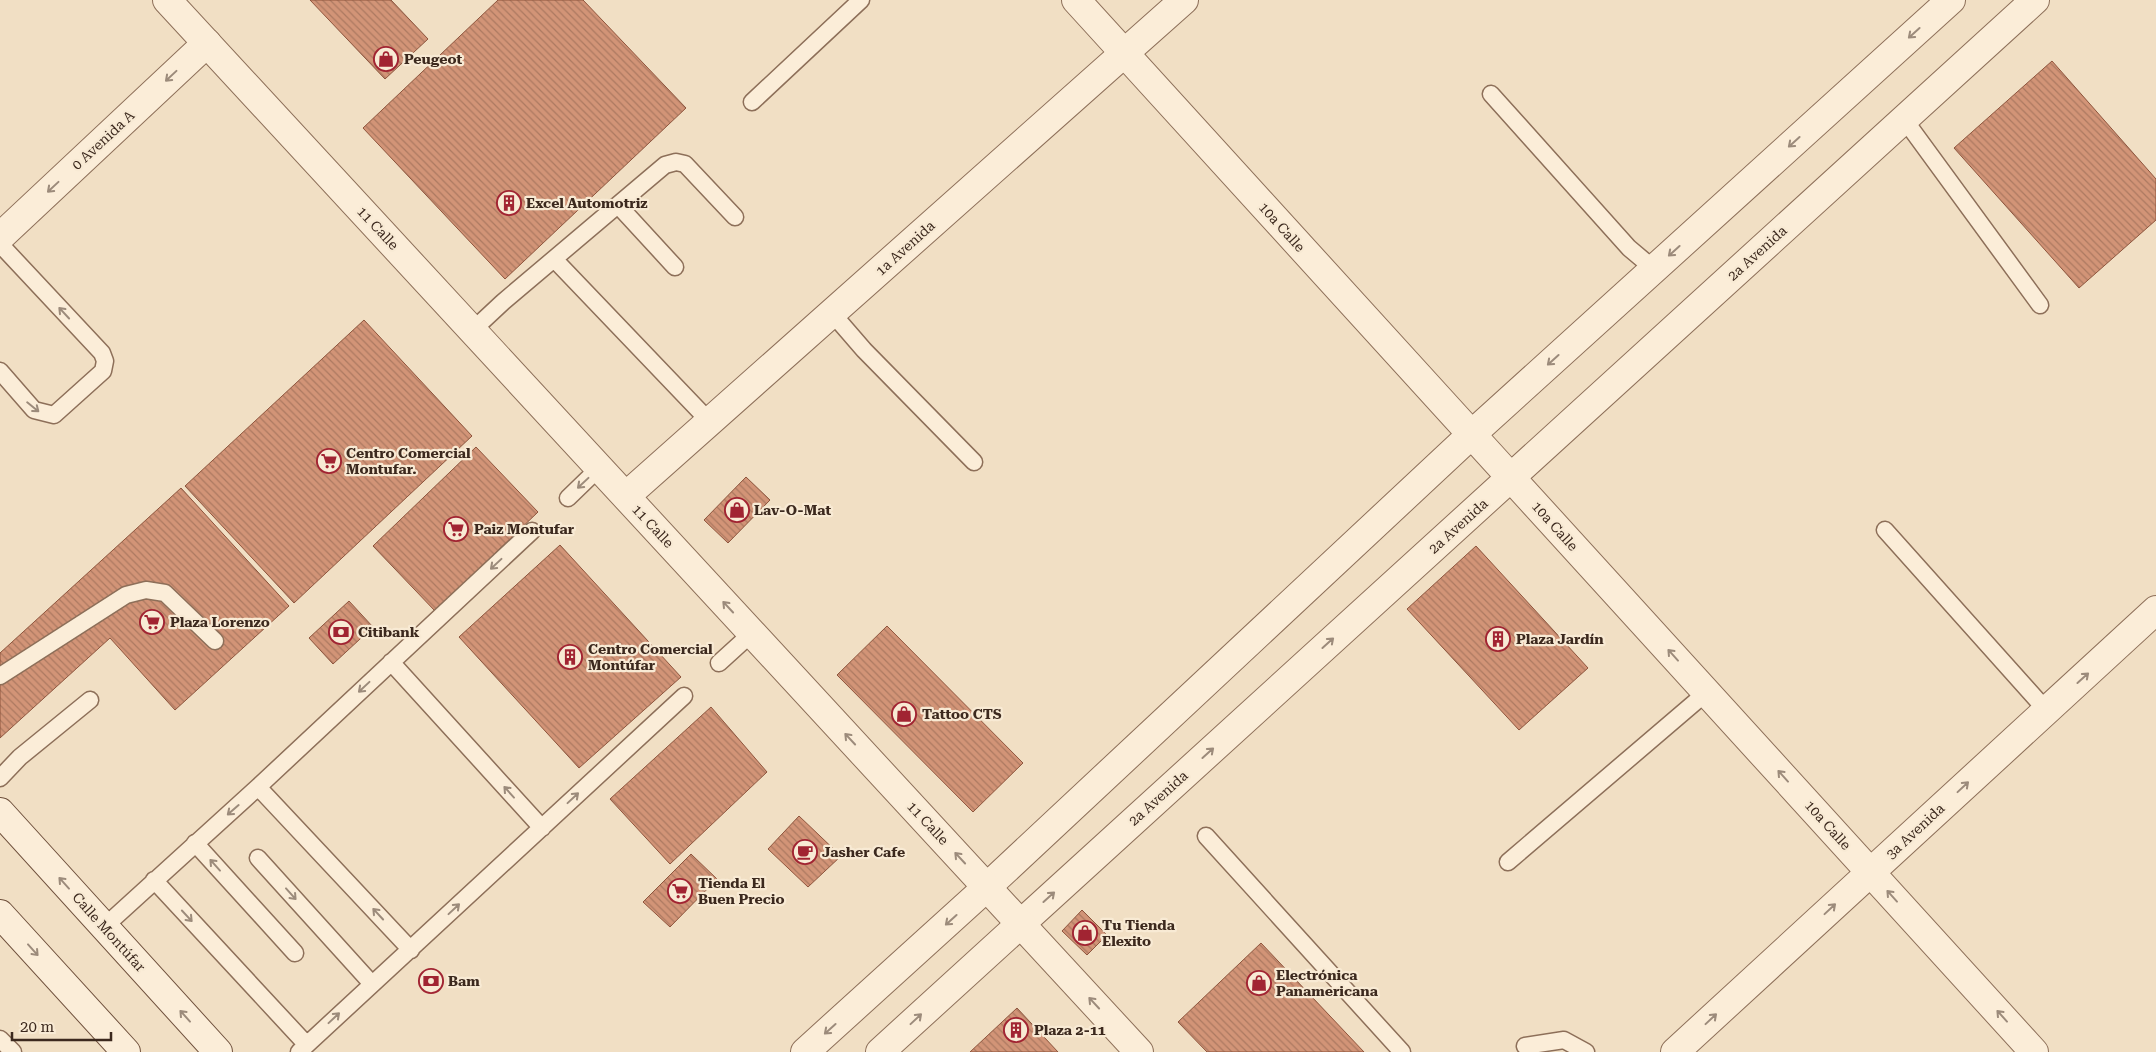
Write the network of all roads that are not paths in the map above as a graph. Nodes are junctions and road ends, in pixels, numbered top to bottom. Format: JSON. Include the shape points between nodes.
{"nodes":[{"id":1,"x":167,"y":0,"type":"edge"},
{"id":2,"x":861,"y":0,"type":"edge"},
{"id":3,"x":1076,"y":0,"type":"edge"},
{"id":4,"x":1184,"y":0,"type":"edge"},
{"id":5,"x":1950,"y":0,"type":"edge"},
{"id":6,"x":2035,"y":0,"type":"edge"},
{"id":7,"x":206,"y":43,"type":"junction"},
{"id":8,"x":1124,"y":53,"type":"junction"},
{"id":9,"x":1492,"y":94,"type":"dead end"},
{"id":10,"x":752,"y":102,"type":"dead end"},
{"id":11,"x":1904,"y":119,"type":"junction"},
{"id":12,"x":618,"y":205,"type":"junction"},
{"id":13,"x":735,"y":216,"type":"dead end"},
{"id":14,"x":0,"y":237,"type":"edge"},
{"id":15,"x":0,"y":244,"type":"edge"},
{"id":16,"x":555,"y":260,"type":"junction"},
{"id":17,"x":675,"y":267,"type":"dead end"},
{"id":18,"x":1654,"y":269,"type":"junction"},
{"id":19,"x":2040,"y":305,"type":"dead end"},
{"id":20,"x":832,"y":313,"type":"junction"},
{"id":21,"x":473,"y":330,"type":"junction"},
{"id":22,"x":0,"y":371,"type":"edge"},
{"id":23,"x":710,"y":422,"type":"junction"},
{"id":24,"x":1472,"y":434,"type":"junction"},
{"id":25,"x":974,"y":462,"type":"dead end"},
{"id":26,"x":599,"y":468,"type":"junction"},
{"id":27,"x":1511,"y":478,"type":"junction"},
{"id":28,"x":626,"y":496,"type":"junction"},
{"id":29,"x":568,"y":498,"type":"dead end"},
{"id":30,"x":1884,"y":530,"type":"dead end"},
{"id":31,"x":532,"y":531,"type":"dead end"},
{"id":32,"x":2156,"y":610,"type":"edge"},
{"id":33,"x":752,"y":633,"type":"junction"},
{"id":34,"x":215,"y":641,"type":"dead end"},
{"id":35,"x":391,"y":662,"type":"junction"},
{"id":36,"x":719,"y":663,"type":"dead end"},
{"id":37,"x":0,"y":676,"type":"edge"},
{"id":38,"x":1707,"y":692,"type":"junction"},
{"id":39,"x":684,"y":696,"type":"dead end"},
{"id":40,"x":90,"y":700,"type":"dead end"},
{"id":41,"x":2047,"y":711,"type":"junction"},
{"id":42,"x":0,"y":778,"type":"edge"},
{"id":43,"x":258,"y":787,"type":"junction"},
{"id":44,"x":0,"y":812,"type":"edge"},
{"id":45,"x":542,"y":828,"type":"junction"},
{"id":46,"x":1206,"y":836,"type":"dead end"},
{"id":47,"x":195,"y":843,"type":"junction"},
{"id":48,"x":258,"y":858,"type":"dead end"},
{"id":49,"x":1508,"y":862,"type":"dead end"},
{"id":50,"x":1870,"y":872,"type":"junction"},
{"id":51,"x":154,"y":880,"type":"junction"},
{"id":52,"x":987,"y":887,"type":"junction"},
{"id":53,"x":0,"y":914,"type":"edge"},
{"id":54,"x":1020,"y":923,"type":"junction"},
{"id":55,"x":104,"y":927,"type":"junction"},
{"id":56,"x":411,"y":950,"type":"junction"},
{"id":57,"x":295,"y":953,"type":"dead end"},
{"id":58,"x":372,"y":984,"type":"junction"},
{"id":59,"x":0,"y":1039,"type":"edge"},
{"id":60,"x":1525,"y":1046,"type":"dead end"},
{"id":61,"x":302,"y":1048,"type":"edge"},
{"id":62,"x":13,"y":1052,"type":"edge"},
{"id":63,"x":126,"y":1052,"type":"edge"},
{"id":64,"x":218,"y":1052,"type":"edge"},
{"id":65,"x":805,"y":1052,"type":"edge"},
{"id":66,"x":880,"y":1052,"type":"edge"},
{"id":67,"x":1139,"y":1052,"type":"edge"},
{"id":68,"x":1402,"y":1052,"type":"edge"},
{"id":69,"x":1586,"y":1052,"type":"edge"},
{"id":70,"x":1675,"y":1052,"type":"edge"},
{"id":71,"x":2034,"y":1052,"type":"edge"}],
"edges":[{"from":1,"to":7,"type":"street","name":"11 Calle"},
{"from":2,"to":10,"type":"lane"},
{"from":3,"to":8,"type":"street","name":"10a Calle"},
{"from":4,"to":8,"type":"street","name":"1a Avenida"},
{"from":5,"to":18,"type":"street","one_way":true},
{"from":6,"to":11,"type":"street","name":"2a Avenida"},
{"from":7,"to":14,"type":"street","name":"0 Avenida A","one_way":true},
{"from":7,"to":21,"type":"street","name":"11 Calle"},
{"from":8,"to":20,"type":"street","name":"1a Avenida"},
{"from":8,"to":24,"type":"street","name":"10a Calle"},
{"from":9,"to":18,"type":"lane","via":[[1630,248]]},
{"from":11,"to":19,"type":"lane"},
{"from":11,"to":27,"type":"street","name":"2a Avenida"},
{"from":12,"to":13,"type":"lane","via":[[665,165],[676,162],[685,164]]},
{"from":12,"to":16,"type":"lane"},
{"from":12,"to":17,"type":"lane"},
{"from":22,"to":15,"type":"lane","one_way":true,"via":[[34,410],[54,414],[103,370],[105,361],[102,353]]},
{"from":16,"to":21,"type":"lane"},
{"from":16,"to":23,"type":"lane"},
{"from":18,"to":24,"type":"street","one_way":true},
{"from":20,"to":23,"type":"street","name":"1a Avenida"},
{"from":20,"to":25,"type":"lane"},
{"from":21,"to":26,"type":"street","name":"11 Calle"},
{"from":23,"to":28,"type":"street","name":"1a Avenida"},
{"from":24,"to":27,"type":"street","name":"10a Calle"},
{"from":24,"to":52,"type":"street"},
{"from":26,"to":28,"type":"street","name":"11 Calle"},
{"from":26,"to":29,"type":"lane","one_way":true},
{"from":38,"to":27,"type":"street","name":"10a Calle","one_way":true},
{"from":54,"to":27,"type":"street","name":"2a Avenida","one_way":true},
{"from":33,"to":28,"type":"street","name":"11 Calle","one_way":true},
{"from":30,"to":41,"type":"lane"},
{"from":31,"to":35,"type":"lane","one_way":true},
{"from":41,"to":32,"type":"street","name":"3a Avenida","one_way":true},
{"from":33,"to":36,"type":"lane"},
{"from":52,"to":33,"type":"street","name":"11 Calle","one_way":true},
{"from":34,"to":37,"type":"lane","via":[[165,592],[146,590],[126,595]]},
{"from":35,"to":43,"type":"lane","one_way":true},
{"from":45,"to":35,"type":"lane","one_way":true},
{"from":38,"to":49,"type":"lane"},
{"from":50,"to":38,"type":"street","name":"10a Calle","one_way":true},
{"from":45,"to":39,"type":"lane","one_way":true},
{"from":40,"to":42,"type":"lane","via":[[20,757]]},
{"from":50,"to":41,"type":"street","name":"3a Avenida","one_way":true},
{"from":43,"to":47,"type":"lane","one_way":true},
{"from":56,"to":43,"type":"lane","one_way":true},
{"from":55,"to":44,"type":"street","name":"Calle Montúfar","one_way":true},
{"from":56,"to":45,"type":"lane","one_way":true},
{"from":46,"to":68,"type":"lane"},
{"from":47,"to":51,"type":"lane"},
{"from":57,"to":47,"type":"lane","one_way":true},
{"from":48,"to":58,"type":"lane","one_way":true},
{"from":70,"to":50,"type":"street","name":"3a Avenida","one_way":true},
{"from":71,"to":50,"type":"street","name":"10a Calle","one_way":true},
{"from":51,"to":55,"type":"lane"},
{"from":51,"to":61,"type":"lane","one_way":true},
{"from":52,"to":54,"type":"street","name":"11 Calle"},
{"from":52,"to":65,"type":"street","one_way":true},
{"from":53,"to":63,"type":"street","one_way":true},
{"from":66,"to":54,"type":"street","name":"2a Avenida","one_way":true},
{"from":67,"to":54,"type":"street","name":"11 Calle","one_way":true},
{"from":64,"to":55,"type":"street","name":"Calle Montúfar","one_way":true},
{"from":56,"to":58,"type":"lane"},
{"from":61,"to":58,"type":"lane","one_way":true},
{"from":59,"to":62,"type":"lane"},
{"from":60,"to":69,"type":"lane","via":[[1564,1040]]}]}
